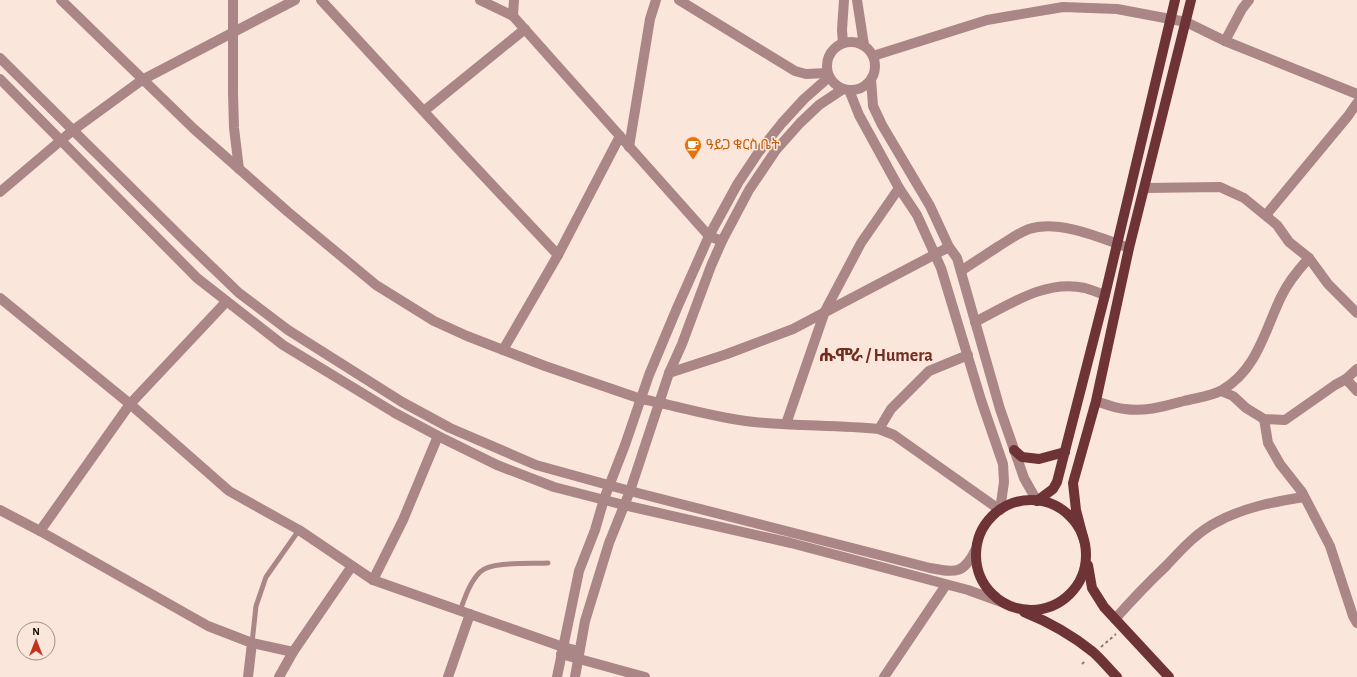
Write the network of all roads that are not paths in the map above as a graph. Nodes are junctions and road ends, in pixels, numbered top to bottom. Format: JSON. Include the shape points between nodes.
{"nodes":[{"id":1,"x":61,"y":0,"type":"edge"},
{"id":2,"x":233,"y":0,"type":"edge"},
{"id":3,"x":295,"y":0,"type":"edge"},
{"id":4,"x":321,"y":0,"type":"edge"},
{"id":5,"x":480,"y":0,"type":"edge"},
{"id":6,"x":514,"y":0,"type":"edge"},
{"id":7,"x":656,"y":0,"type":"edge"},
{"id":8,"x":679,"y":0,"type":"edge"},
{"id":9,"x":844,"y":0,"type":"edge"},
{"id":10,"x":857,"y":0,"type":"edge"},
{"id":11,"x":1175,"y":0,"type":"edge"},
{"id":12,"x":1191,"y":0,"type":"edge"},
{"id":13,"x":1249,"y":0,"type":"edge"},
{"id":14,"x":1064,"y":3,"type":"edge"},
{"id":15,"x":513,"y":16,"type":"junction"},
{"id":16,"x":1170,"y":19,"type":"junction"},
{"id":17,"x":1186,"y":22,"type":"junction"},
{"id":18,"x":525,"y":29,"type":"junction"},
{"id":19,"x":234,"y":32,"type":"junction"},
{"id":20,"x":1224,"y":41,"type":"junction"},
{"id":21,"x":843,"y":43,"type":"junction"},
{"id":22,"x":864,"y":45,"type":"junction"},
{"id":23,"x":873,"y":56,"type":"junction"},
{"id":24,"x":0,"y":58,"type":"edge"},
{"id":25,"x":828,"y":75,"type":"junction"},
{"id":26,"x":0,"y":79,"type":"edge"},
{"id":27,"x":871,"y":79,"type":"junction"},
{"id":28,"x":142,"y":80,"type":"junction"},
{"id":29,"x":846,"y":89,"type":"junction"},
{"id":30,"x":1357,"y":94,"type":"edge"},
{"id":31,"x":1357,"y":103,"type":"edge"},
{"id":32,"x":424,"y":112,"type":"junction"},
{"id":33,"x":72,"y":131,"type":"junction"},
{"id":34,"x":620,"y":136,"type":"junction"},
{"id":35,"x":62,"y":141,"type":"junction"},
{"id":36,"x":629,"y":147,"type":"junction"},
{"id":37,"x":239,"y":169,"type":"junction"},
{"id":38,"x":899,"y":188,"type":"junction"},
{"id":39,"x":1145,"y":188,"type":"junction"},
{"id":40,"x":0,"y":192,"type":"edge"},
{"id":41,"x":1266,"y":215,"type":"junction"},
{"id":42,"x":709,"y":236,"type":"junction"},
{"id":43,"x":722,"y":241,"type":"junction"},
{"id":44,"x":1117,"y":244,"type":"junction"},
{"id":45,"x":949,"y":247,"type":"junction"},
{"id":46,"x":1129,"y":248,"type":"junction"},
{"id":47,"x":935,"y":253,"type":"junction"},
{"id":48,"x":558,"y":255,"type":"junction"},
{"id":49,"x":1309,"y":258,"type":"junction"},
{"id":50,"x":961,"y":271,"type":"junction"},
{"id":51,"x":1106,"y":295,"type":"junction"},
{"id":52,"x":0,"y":298,"type":"edge"},
{"id":53,"x":226,"y":302,"type":"junction"},
{"id":54,"x":825,"y":311,"type":"junction"},
{"id":55,"x":1357,"y":313,"type":"edge"},
{"id":56,"x":975,"y":322,"type":"junction"},
{"id":57,"x":504,"y":350,"type":"junction"},
{"id":58,"x":968,"y":355,"type":"junction"},
{"id":59,"x":1357,"y":369,"type":"edge"},
{"id":60,"x":353,"y":372,"type":"junction"},
{"id":61,"x":669,"y":373,"type":"junction"},
{"id":62,"x":1346,"y":379,"type":"junction"},
{"id":63,"x":347,"y":384,"type":"junction"},
{"id":64,"x":1221,"y":391,"type":"junction"},
{"id":65,"x":1357,"y":391,"type":"edge"},
{"id":66,"x":641,"y":400,"type":"junction"},
{"id":67,"x":1096,"y":401,"type":"junction"},
{"id":68,"x":658,"y":402,"type":"junction"},
{"id":69,"x":130,"y":404,"type":"junction"},
{"id":70,"x":1264,"y":419,"type":"junction"},
{"id":71,"x":786,"y":424,"type":"junction"},
{"id":72,"x":879,"y":429,"type":"junction"},
{"id":73,"x":438,"y":436,"type":"junction"},
{"id":74,"x":1014,"y":450,"type":"junction"},
{"id":75,"x":1065,"y":452,"type":"junction"},
{"id":76,"x":609,"y":486,"type":"junction"},
{"id":77,"x":630,"y":491,"type":"junction"},
{"id":78,"x":1304,"y":497,"type":"junction"},
{"id":79,"x":604,"y":499,"type":"junction"},
{"id":80,"x":1037,"y":501,"type":"junction"},
{"id":81,"x":624,"y":505,"type":"junction"},
{"id":82,"x":0,"y":510,"type":"edge"},
{"id":83,"x":1000,"y":510,"type":"junction"},
{"id":84,"x":299,"y":530,"type":"junction"},
{"id":85,"x":40,"y":531,"type":"junction"},
{"id":86,"x":1083,"y":537,"type":"junction"},
{"id":87,"x":792,"y":538,"type":"junction"},
{"id":88,"x":976,"y":549,"type":"junction"},
{"id":89,"x":1086,"y":550,"type":"junction"},
{"id":90,"x":548,"y":563,"type":"dead end"},
{"id":91,"x":352,"y":566,"type":"junction"},
{"id":92,"x":373,"y":580,"type":"junction"},
{"id":93,"x":946,"y":585,"type":"junction"},
{"id":94,"x":1008,"y":605,"type":"junction"},
{"id":95,"x":465,"y":612,"type":"junction"},
{"id":96,"x":1115,"y":619,"type":"junction"},
{"id":97,"x":1357,"y":622,"type":"edge"},
{"id":98,"x":252,"y":643,"type":"junction"},
{"id":99,"x":562,"y":650,"type":"junction"},
{"id":100,"x":293,"y":652,"type":"junction"},
{"id":101,"x":579,"y":654,"type":"junction"},
{"id":102,"x":248,"y":677,"type":"edge"},
{"id":103,"x":279,"y":677,"type":"edge"},
{"id":104,"x":448,"y":677,"type":"edge"},
{"id":105,"x":557,"y":677,"type":"edge"},
{"id":106,"x":575,"y":677,"type":"edge"},
{"id":107,"x":646,"y":677,"type":"edge"},
{"id":108,"x":884,"y":677,"type":"edge"},
{"id":109,"x":1117,"y":677,"type":"edge"},
{"id":110,"x":1169,"y":677,"type":"edge"}],
"edges":[{"from":1,"to":28,"type":"street"},
{"from":2,"to":19,"type":"street"},
{"from":3,"to":19,"type":"street"},
{"from":4,"to":32,"type":"street"},
{"from":5,"to":15,"type":"street"},
{"from":6,"to":15,"type":"street"},
{"from":7,"to":36,"type":"street","via":[[650,19]]},
{"from":8,"to":25,"type":"street","via":[[795,71]]},
{"from":9,"to":21,"type":"street"},
{"from":10,"to":22,"type":"street"},
{"from":11,"to":16,"type":"main road"},
{"from":12,"to":17,"type":"main road"},
{"from":13,"to":20,"type":"street"},
{"from":14,"to":16,"type":"street"},
{"from":14,"to":23,"type":"street","via":[[987,20]]},
{"from":15,"to":18,"type":"street"},
{"from":16,"to":17,"type":"street"},
{"from":16,"to":44,"type":"main road"},
{"from":17,"to":20,"type":"street"},
{"from":17,"to":39,"type":"main road"},
{"from":18,"to":32,"type":"street"},
{"from":18,"to":34,"type":"street"},
{"from":19,"to":28,"type":"street"},
{"from":19,"to":37,"type":"street","via":[[234,128]]},
{"from":20,"to":30,"type":"street"},
{"from":21,"to":22,"type":"street","via":[[850,41]]},
{"from":21,"to":25,"type":"street","via":[[836,46],[828,58]]},
{"from":22,"to":23,"type":"street"},
{"from":23,"to":27,"type":"street","via":[[875,68]]},
{"from":24,"to":33,"type":"street"},
{"from":25,"to":29,"type":"street","via":[[832,82]]},
{"from":25,"to":42,"type":"street","via":[[782,123],[758,153]]},
{"from":26,"to":35,"type":"street"},
{"from":27,"to":29,"type":"street","via":[[858,89]]},
{"from":27,"to":45,"type":"street","via":[[873,106],[882,126],[930,206]]},
{"from":28,"to":33,"type":"street"},
{"from":28,"to":37,"type":"street"},
{"from":29,"to":38,"type":"street"},
{"from":29,"to":43,"type":"street","via":[[818,105],[776,150],[749,190]]},
{"from":31,"to":41,"type":"street"},
{"from":32,"to":48,"type":"street"},
{"from":33,"to":35,"type":"street"},
{"from":33,"to":60,"type":"street","via":[[239,293],[288,330]]},
{"from":34,"to":36,"type":"street"},
{"from":34,"to":48,"type":"street"},
{"from":35,"to":40,"type":"street"},
{"from":35,"to":53,"type":"street","via":[[197,278]]},
{"from":36,"to":42,"type":"street"},
{"from":37,"to":57,"type":"street","via":[[376,285],[434,321]]},
{"from":38,"to":47,"type":"street","via":[[917,215]]},
{"from":38,"to":54,"type":"street","via":[[861,243]]},
{"from":39,"to":41,"type":"street","via":[[1220,187],[1244,198]]},
{"from":39,"to":46,"type":"main road"},
{"from":41,"to":49,"type":"street","via":[[1289,242]]},
{"from":42,"to":43,"type":"street"},
{"from":42,"to":66,"type":"street","via":[[649,374]]},
{"from":43,"to":61,"type":"street"},
{"from":44,"to":46,"type":"street"},
{"from":44,"to":50,"type":"street","via":[[1070,229],[1042,226],[1018,234]]},
{"from":44,"to":51,"type":"main road"},
{"from":45,"to":47,"type":"street"},
{"from":45,"to":50,"type":"street","via":[[957,258]]},
{"from":46,"to":67,"type":"main road"},
{"from":47,"to":54,"type":"street"},
{"from":47,"to":58,"type":"street"},
{"from":48,"to":57,"type":"street"},
{"from":49,"to":55,"type":"street","via":[[1328,284]]},
{"from":49,"to":64,"type":"street","via":[[1280,298],[1260,346],[1248,365],[1239,378]]},
{"from":50,"to":56,"type":"street"},
{"from":51,"to":56,"type":"street","via":[[1086,288],[1050,287]]},
{"from":51,"to":75,"type":"main road"},
{"from":52,"to":69,"type":"street"},
{"from":53,"to":63,"type":"street","via":[[283,345]]},
{"from":53,"to":69,"type":"street"},
{"from":54,"to":61,"type":"street","via":[[793,329]]},
{"from":54,"to":71,"type":"street"},
{"from":56,"to":74,"type":"street","via":[[993,389]]},
{"from":57,"to":66,"type":"street"},
{"from":58,"to":72,"type":"street","via":[[929,371],[892,409]]},
{"from":58,"to":83,"type":"street","via":[[1003,464],[1004,482]]},
{"from":59,"to":62,"type":"street"},
{"from":60,"to":63,"type":"street"},
{"from":60,"to":76,"type":"street","via":[[450,428],[536,465]]},
{"from":61,"to":68,"type":"street"},
{"from":62,"to":65,"type":"street"},
{"from":62,"to":70,"type":"street","via":[[1285,420]]},
{"from":63,"to":73,"type":"street"},
{"from":64,"to":67,"type":"street","via":[[1153,409],[1124,409]]},
{"from":64,"to":70,"type":"street","via":[[1233,396]]},
{"from":66,"to":68,"type":"street"},
{"from":66,"to":76,"type":"street"},
{"from":67,"to":86,"type":"main road","via":[[1073,483]]},
{"from":68,"to":71,"type":"street","via":[[707,414],[754,422]]},
{"from":68,"to":77,"type":"street"},
{"from":69,"to":84,"type":"street","via":[[230,491]]},
{"from":69,"to":85,"type":"street"},
{"from":70,"to":78,"type":"street","via":[[1268,444]]},
{"from":71,"to":72,"type":"street"},
{"from":72,"to":83,"type":"street","via":[[894,436]]},
{"from":73,"to":79,"type":"street","via":[[497,465],[554,487]]},
{"from":73,"to":92,"type":"street","via":[[403,520]]},
{"from":74,"to":75,"type":"main road","via":[[1022,456],[1039,459]]},
{"from":74,"to":80,"type":"street","via":[[1024,478]]},
{"from":75,"to":80,"type":"main road","via":[[1057,482],[1053,489]]},
{"from":76,"to":77,"type":"street"},
{"from":76,"to":79,"type":"street"},
{"from":77,"to":81,"type":"street"},
{"from":77,"to":87,"type":"street"},
{"from":78,"to":96,"type":"street","via":[[1271,502],[1215,523],[1183,548]]},
{"from":78,"to":97,"type":"street","via":[[1330,546]]},
{"from":79,"to":81,"type":"street"},
{"from":79,"to":99,"type":"street","via":[[579,571]]},
{"from":80,"to":83,"type":"main road","via":[[1022,502]]},
{"from":80,"to":86,"type":"main road","via":[[1054,505],[1065,512],[1074,521]]},
{"from":81,"to":87,"type":"street"},
{"from":81,"to":101,"type":"street","via":[[587,614]]},
{"from":82,"to":85,"type":"street"},
{"from":83,"to":88,"type":"main road","via":[[984,527]]},
{"from":84,"to":91,"type":"street"},
{"from":84,"to":98,"type":"lane","via":[[266,577],[258,596]]},
{"from":85,"to":98,"type":"street","via":[[208,626]]},
{"from":86,"to":89,"type":"main road"},
{"from":87,"to":88,"type":"street","via":[[952,571],[963,568],[970,562]]},
{"from":87,"to":93,"type":"street"},
{"from":88,"to":94,"type":"main road","via":[[981,578],[993,595]]},
{"from":89,"to":94,"type":"main road","via":[[1083,574],[1078,585],[1065,598],[1055,605],[1038,610],[1024,610]]},
{"from":89,"to":96,"type":"main road","via":[[1092,588]]},
{"from":90,"to":95,"type":"lane","via":[[496,565],[480,571],[469,588]]},
{"from":91,"to":92,"type":"street"},
{"from":91,"to":100,"type":"street"},
{"from":92,"to":95,"type":"street"},
{"from":93,"to":94,"type":"street"},
{"from":93,"to":108,"type":"street"},
{"from":94,"to":109,"type":"main road","via":[[1072,636],[1094,653]]},
{"from":95,"to":99,"type":"street"},
{"from":95,"to":104,"type":"street"},
{"from":96,"to":110,"type":"main road"},
{"from":98,"to":100,"type":"street"},
{"from":98,"to":102,"type":"street"},
{"from":99,"to":101,"type":"street"},
{"from":99,"to":105,"type":"street"},
{"from":100,"to":103,"type":"street"},
{"from":101,"to":106,"type":"street"},
{"from":101,"to":107,"type":"street"}]}
